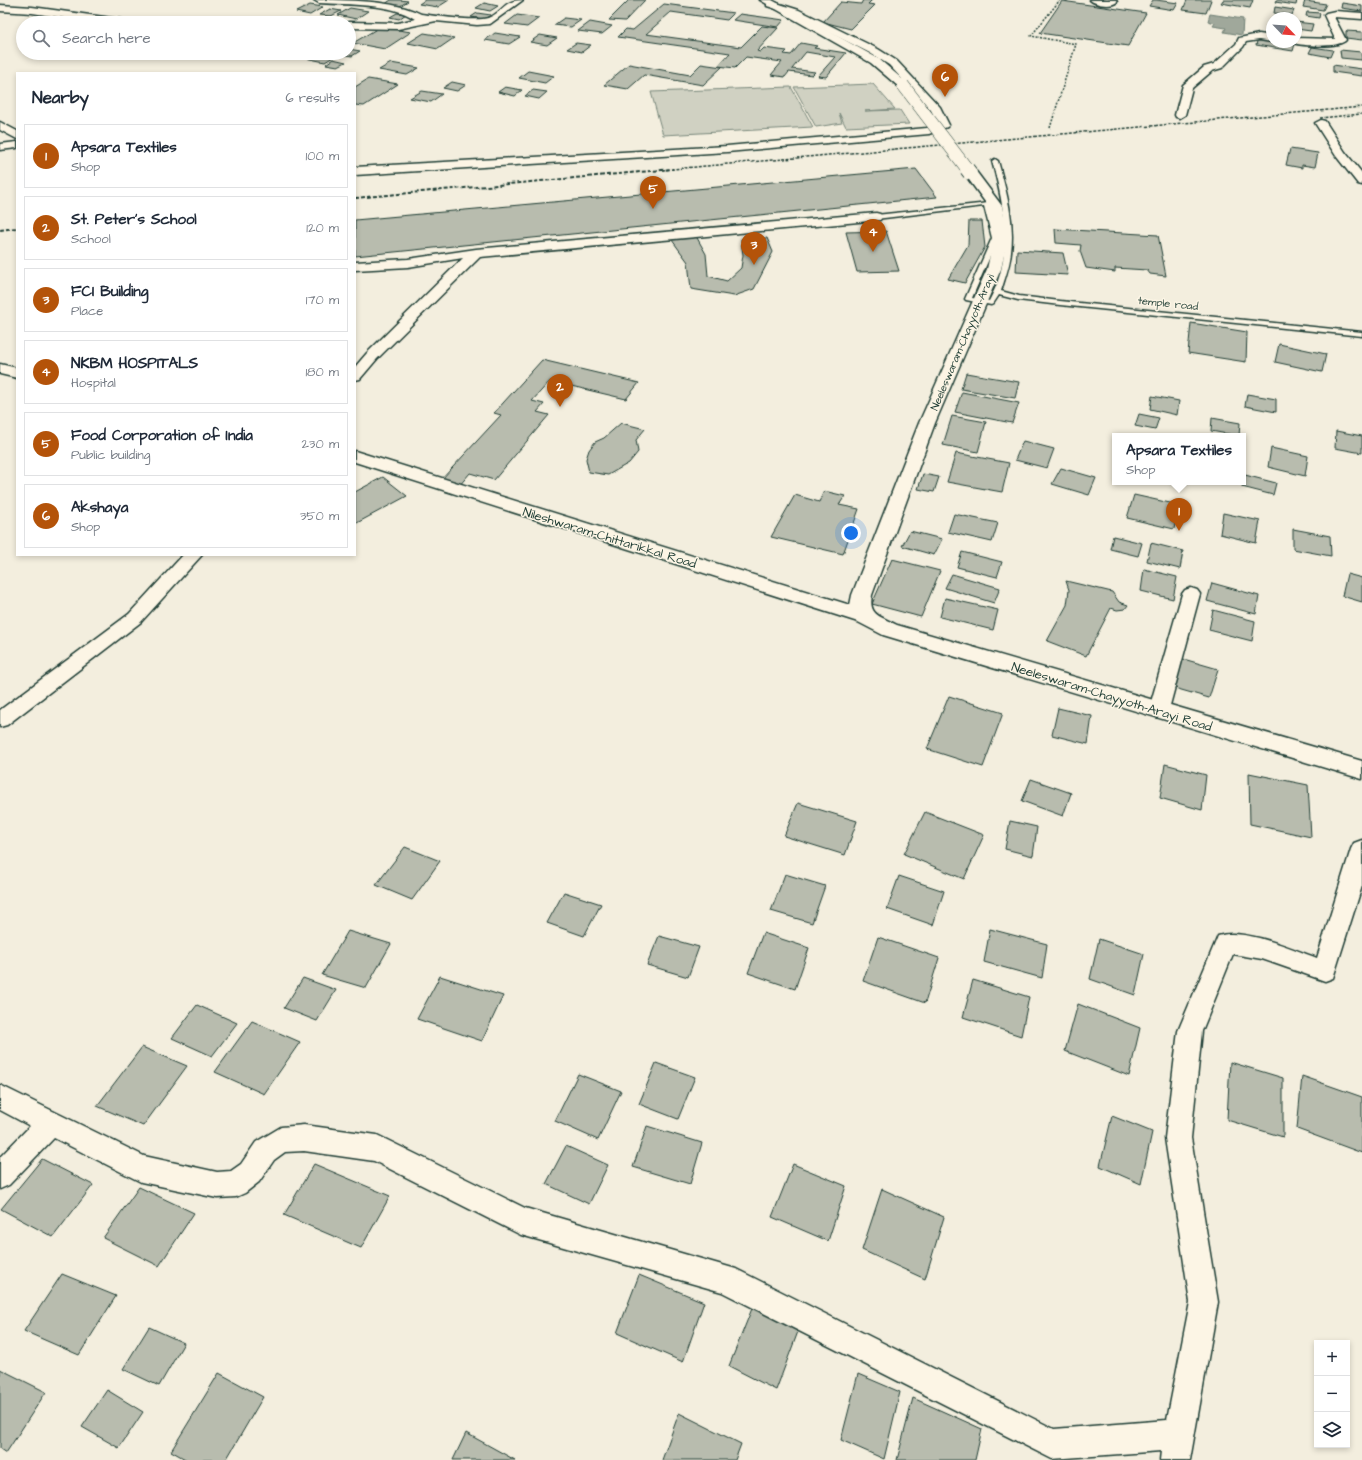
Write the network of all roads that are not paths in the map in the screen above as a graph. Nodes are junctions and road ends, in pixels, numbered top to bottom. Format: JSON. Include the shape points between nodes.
{"nodes":[{"id":1,"x":319,"y":0,"type":"edge"},
{"id":2,"x":518,"y":0,"type":"edge"},
{"id":3,"x":1095,"y":0,"type":"edge"},
{"id":4,"x":1111,"y":0,"type":"edge"},
{"id":5,"x":767,"y":2,"type":"edge"},
{"id":6,"x":0,"y":8,"type":"edge"},
{"id":7,"x":71,"y":16,"type":"edge"},
{"id":8,"x":1362,"y":16,"type":"edge"},
{"id":9,"x":486,"y":21,"type":"junction"},
{"id":10,"x":356,"y":25,"type":"edge"},
{"id":11,"x":1266,"y":38,"type":"edge"},
{"id":12,"x":1302,"y":41,"type":"edge"},
{"id":13,"x":1180,"y":115,"type":"dead end"},
{"id":14,"x":1321,"y":123,"type":"dead end"},
{"id":15,"x":0,"y":125,"type":"edge"},
{"id":16,"x":16,"y":135,"type":"edge"},
{"id":17,"x":16,"y":145,"type":"edge"},
{"id":18,"x":0,"y":147,"type":"edge"},
{"id":19,"x":995,"y":161,"type":"dead end"},
{"id":20,"x":356,"y":171,"type":"edge"},
{"id":21,"x":1362,"y":181,"type":"edge"},
{"id":22,"x":876,"y":217,"type":"joint"},
{"id":23,"x":476,"y":253,"type":"junction"},
{"id":24,"x":356,"y":266,"type":"edge"},
{"id":25,"x":997,"y":292,"type":"junction"},
{"id":26,"x":979,"y":302,"type":"junction"},
{"id":27,"x":1362,"y":334,"type":"edge"},
{"id":28,"x":0,"y":370,"type":"edge"},
{"id":29,"x":16,"y":373,"type":"edge"},
{"id":30,"x":356,"y":375,"type":"edge"},
{"id":31,"x":356,"y":456,"type":"edge"},
{"id":32,"x":192,"y":556,"type":"edge"},
{"id":33,"x":1192,"y":594,"type":"dead end"},
{"id":34,"x":864,"y":617,"type":"junction"},
{"id":35,"x":1159,"y":709,"type":"junction"},
{"id":36,"x":0,"y":720,"type":"edge"},
{"id":37,"x":1362,"y":770,"type":"edge"},
{"id":38,"x":1362,"y":849,"type":"edge"},
{"id":39,"x":0,"y":1097,"type":"edge"},
{"id":40,"x":51,"y":1123,"type":"junction"},
{"id":41,"x":0,"y":1176,"type":"edge"},
{"id":42,"x":1177,"y":1447,"type":"edge"}],
"edges":[{"from":1,"to":9,"type":"street","via":[[395,7],[419,17]]},
{"from":2,"to":9,"type":"street","via":[[490,21]]},
{"from":3,"to":4,"type":"street","via":[[1112,2]]},
{"from":5,"to":20,"type":"street","via":[[796,12],[893,63],[936,109],[943,125],[929,131],[727,149]]},
{"from":5,"to":26,"type":"main road","name":"Neeleswaram-Chayyoth-Arayi","bridge":true,"via":[[875,61],[903,85],[995,206],[1001,237],[994,268]]},
{"from":6,"to":7,"type":"street","via":[[28,8]]},
{"from":8,"to":12,"type":"street","via":[[1329,15],[1341,40]]},
{"from":9,"to":10,"type":"street","via":[[465,25],[428,20],[398,26]]},
{"from":11,"to":13,"type":"street","via":[[1242,40],[1218,66],[1208,69],[1187,87]]},
{"from":14,"to":21,"type":"street","via":[[1340,154]]},
{"from":15,"to":16,"type":"street"},
{"from":17,"to":18,"type":"street"},
{"from":19,"to":25,"type":"lane","via":[[1002,183],[1006,210],[1008,253]]},
{"from":22,"to":23,"type":"street"},
{"from":22,"to":26,"type":"lane","via":[[987,204],[995,238],[968,298]]},
{"from":23,"to":24,"type":"street","via":[[408,263]]},
{"from":23,"to":30,"type":"street"},
{"from":25,"to":26,"type":"lane","via":[[991,303]]},
{"from":25,"to":27,"type":"lane","name":"temple road","via":[[1018,298],[1060,303]]},
{"from":26,"to":34,"type":"main road","name":"Neeleswaram-Chayyoth-Arayi","via":[[927,423],[862,595],[860,606]]},
{"from":28,"to":29,"type":"main road"},
{"from":31,"to":34,"type":"main road","name":"Nileshwaram-Chittarikkal Road"},
{"from":32,"to":36,"type":"street","via":[[135,618]]},
{"from":33,"to":35,"type":"street"},
{"from":34,"to":35,"type":"main road","name":"Neeleswaram-Chayyoth-Arayi Road","via":[[890,630]]},
{"from":35,"to":37,"type":"main road","name":"Neeleswaram-Chayyoth-Arayi Road"},
{"from":38,"to":42,"type":"street","via":[[1325,972],[1262,949],[1226,943],[1190,1032],[1178,1138],[1204,1302]]},
{"from":39,"to":40,"type":"street"},
{"from":40,"to":41,"type":"street"},
{"from":40,"to":42,"type":"street","via":[[141,1168],[217,1185],[236,1184],[250,1173],[265,1151],[281,1140],[304,1138],[377,1148],[521,1221],[726,1279],[1052,1444]]}]}
